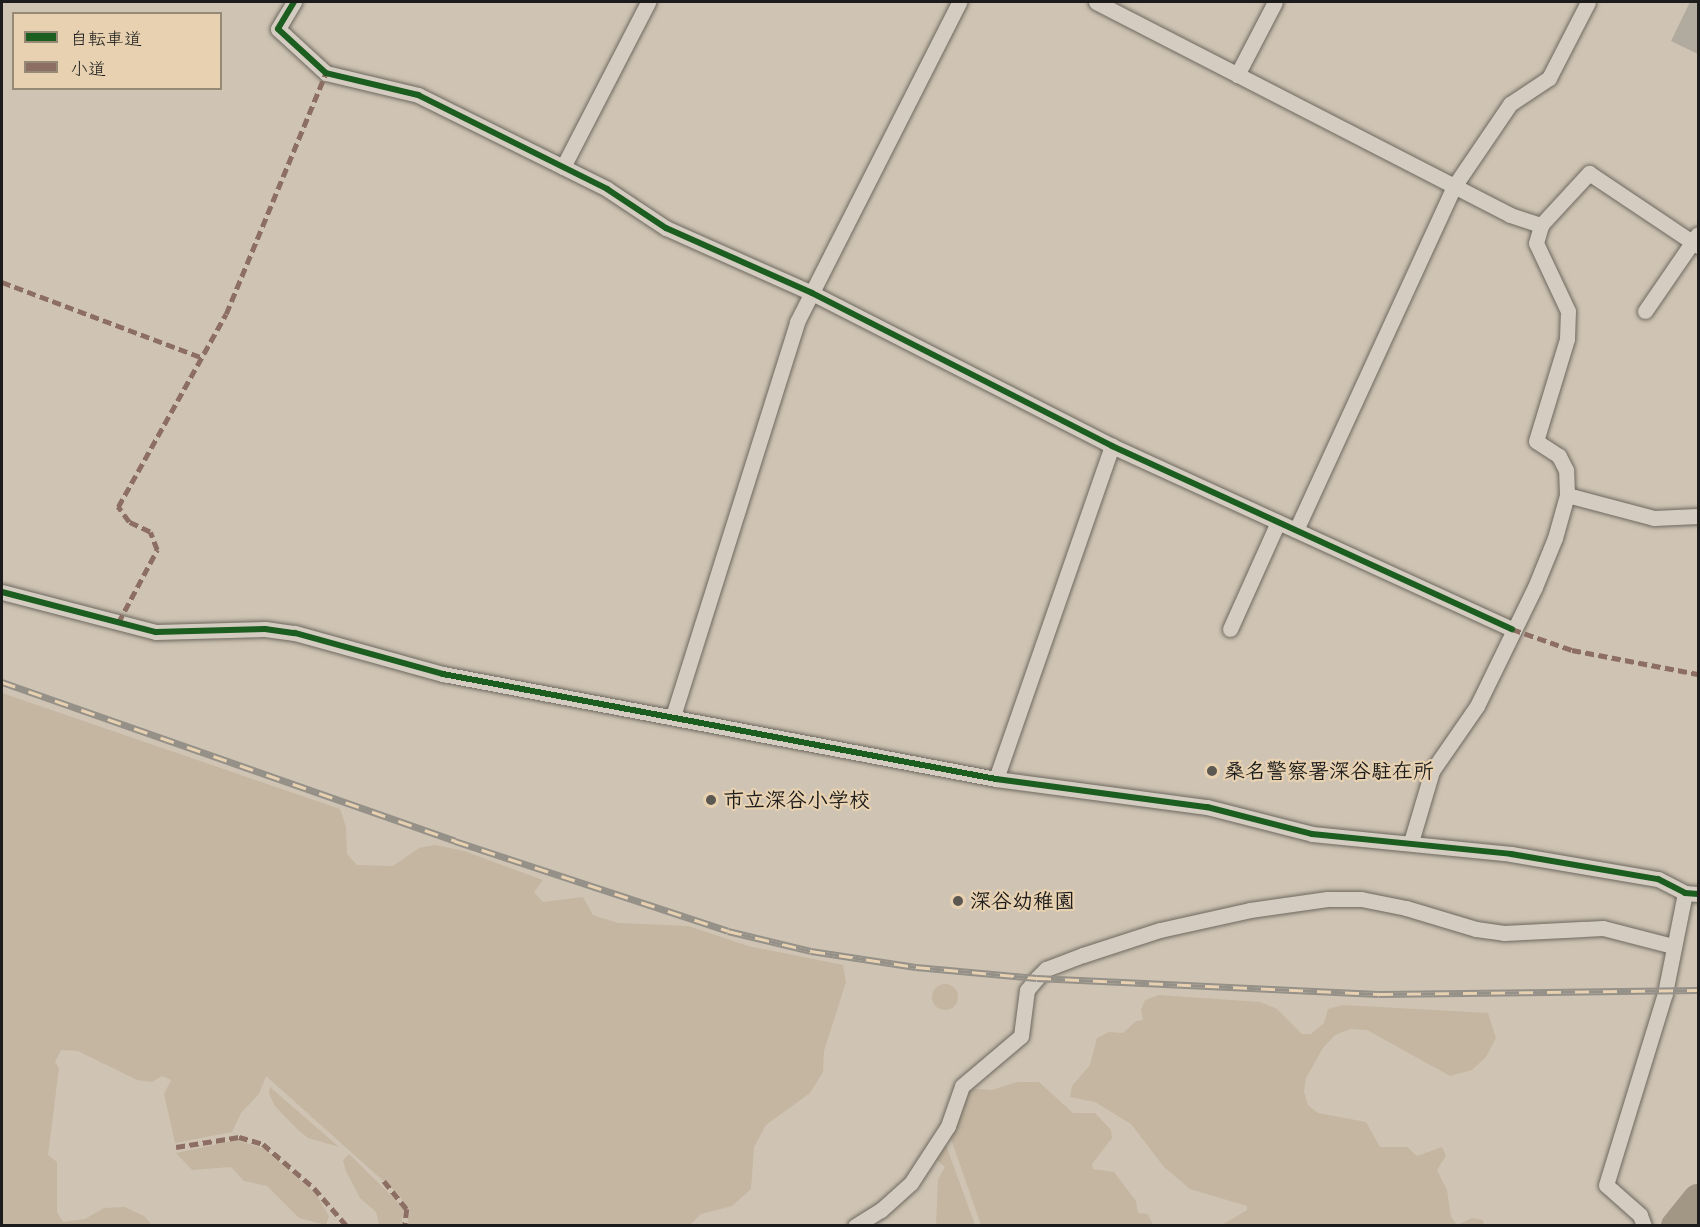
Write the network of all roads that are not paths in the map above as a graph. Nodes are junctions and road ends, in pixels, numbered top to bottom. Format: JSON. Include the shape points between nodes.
{"nodes":[{"id":1,"x":294,"y":2,"type":"edge"},
{"id":2,"x":648,"y":2,"type":"edge"},
{"id":3,"x":959,"y":2,"type":"edge"},
{"id":4,"x":1096,"y":2,"type":"edge"},
{"id":5,"x":1275,"y":2,"type":"edge"},
{"id":6,"x":1588,"y":2,"type":"edge"},
{"id":7,"x":1237,"y":75,"type":"junction"},
{"id":8,"x":563,"y":167,"type":"junction"},
{"id":9,"x":1455,"y":185,"type":"junction"},
{"id":10,"x":1541,"y":225,"type":"junction"},
{"id":11,"x":1697,"y":240,"type":"edge"},
{"id":12,"x":812,"y":294,"type":"junction"},
{"id":13,"x":1645,"y":311,"type":"dead end"},
{"id":14,"x":1112,"y":446,"type":"junction"},
{"id":15,"x":1567,"y":495,"type":"junction"},
{"id":16,"x":1698,"y":516,"type":"edge"},
{"id":17,"x":1278,"y":522,"type":"junction"},
{"id":18,"x":1296,"y":530,"type":"junction"},
{"id":19,"x":2,"y":592,"type":"edge"},
{"id":20,"x":1230,"y":629,"type":"dead end"},
{"id":21,"x":1512,"y":629,"type":"junction"},
{"id":22,"x":674,"y":716,"type":"junction"},
{"id":23,"x":996,"y":779,"type":"junction"},
{"id":24,"x":1411,"y":842,"type":"junction"},
{"id":25,"x":1692,"y":893,"type":"edge"},
{"id":26,"x":1673,"y":946,"type":"junction"},
{"id":27,"x":855,"y":1226,"type":"edge"},
{"id":28,"x":1644,"y":1226,"type":"edge"}],
"edges":[{"from":1,"to":8,"type":"street","via":[[279,29],[326,73],[418,95]]},
{"from":2,"to":8,"type":"street"},
{"from":3,"to":12,"type":"street"},
{"from":4,"to":7,"type":"street"},
{"from":5,"to":7,"type":"street"},
{"from":6,"to":9,"type":"street","via":[[1549,78],[1510,104]]},
{"from":7,"to":9,"type":"street"},
{"from":8,"to":12,"type":"street","via":[[607,189],[666,228]]},
{"from":9,"to":10,"type":"street","via":[[1510,215]]},
{"from":9,"to":18,"type":"street"},
{"from":10,"to":11,"type":"street","via":[[1589,172]]},
{"from":10,"to":15,"type":"street","via":[[1536,243],[1568,311],[1568,339],[1536,441],[1563,463]]},
{"from":11,"to":13,"type":"street"},
{"from":12,"to":14,"type":"street"},
{"from":12,"to":22,"type":"street","via":[[797,322]]},
{"from":14,"to":17,"type":"street"},
{"from":14,"to":23,"type":"street"},
{"from":15,"to":16,"type":"street","via":[[1654,518]]},
{"from":15,"to":21,"type":"street","via":[[1556,538]]},
{"from":17,"to":18,"type":"street"},
{"from":17,"to":20,"type":"street"},
{"from":18,"to":21,"type":"street"},
{"from":19,"to":22,"type":"street","via":[[156,632],[265,629],[296,633],[443,674]]},
{"from":21,"to":24,"type":"street","via":[[1476,706],[1432,771]]},
{"from":22,"to":23,"type":"street"},
{"from":23,"to":24,"type":"street","via":[[1207,807],[1312,834]]},
{"from":24,"to":25,"type":"street","via":[[1658,879]]},
{"from":25,"to":26,"type":"street"},
{"from":26,"to":27,"type":"street","via":[[1603,928],[1504,933],[1361,899],[1328,899],[1250,910],[1160,930],[1083,955],[1046,969],[1037,978],[1027,990],[1021,1036],[962,1086],[948,1126],[911,1183],[896,1199]]},
{"from":26,"to":28,"type":"street","via":[[1665,993],[1606,1185],[1640,1215]]}]}
